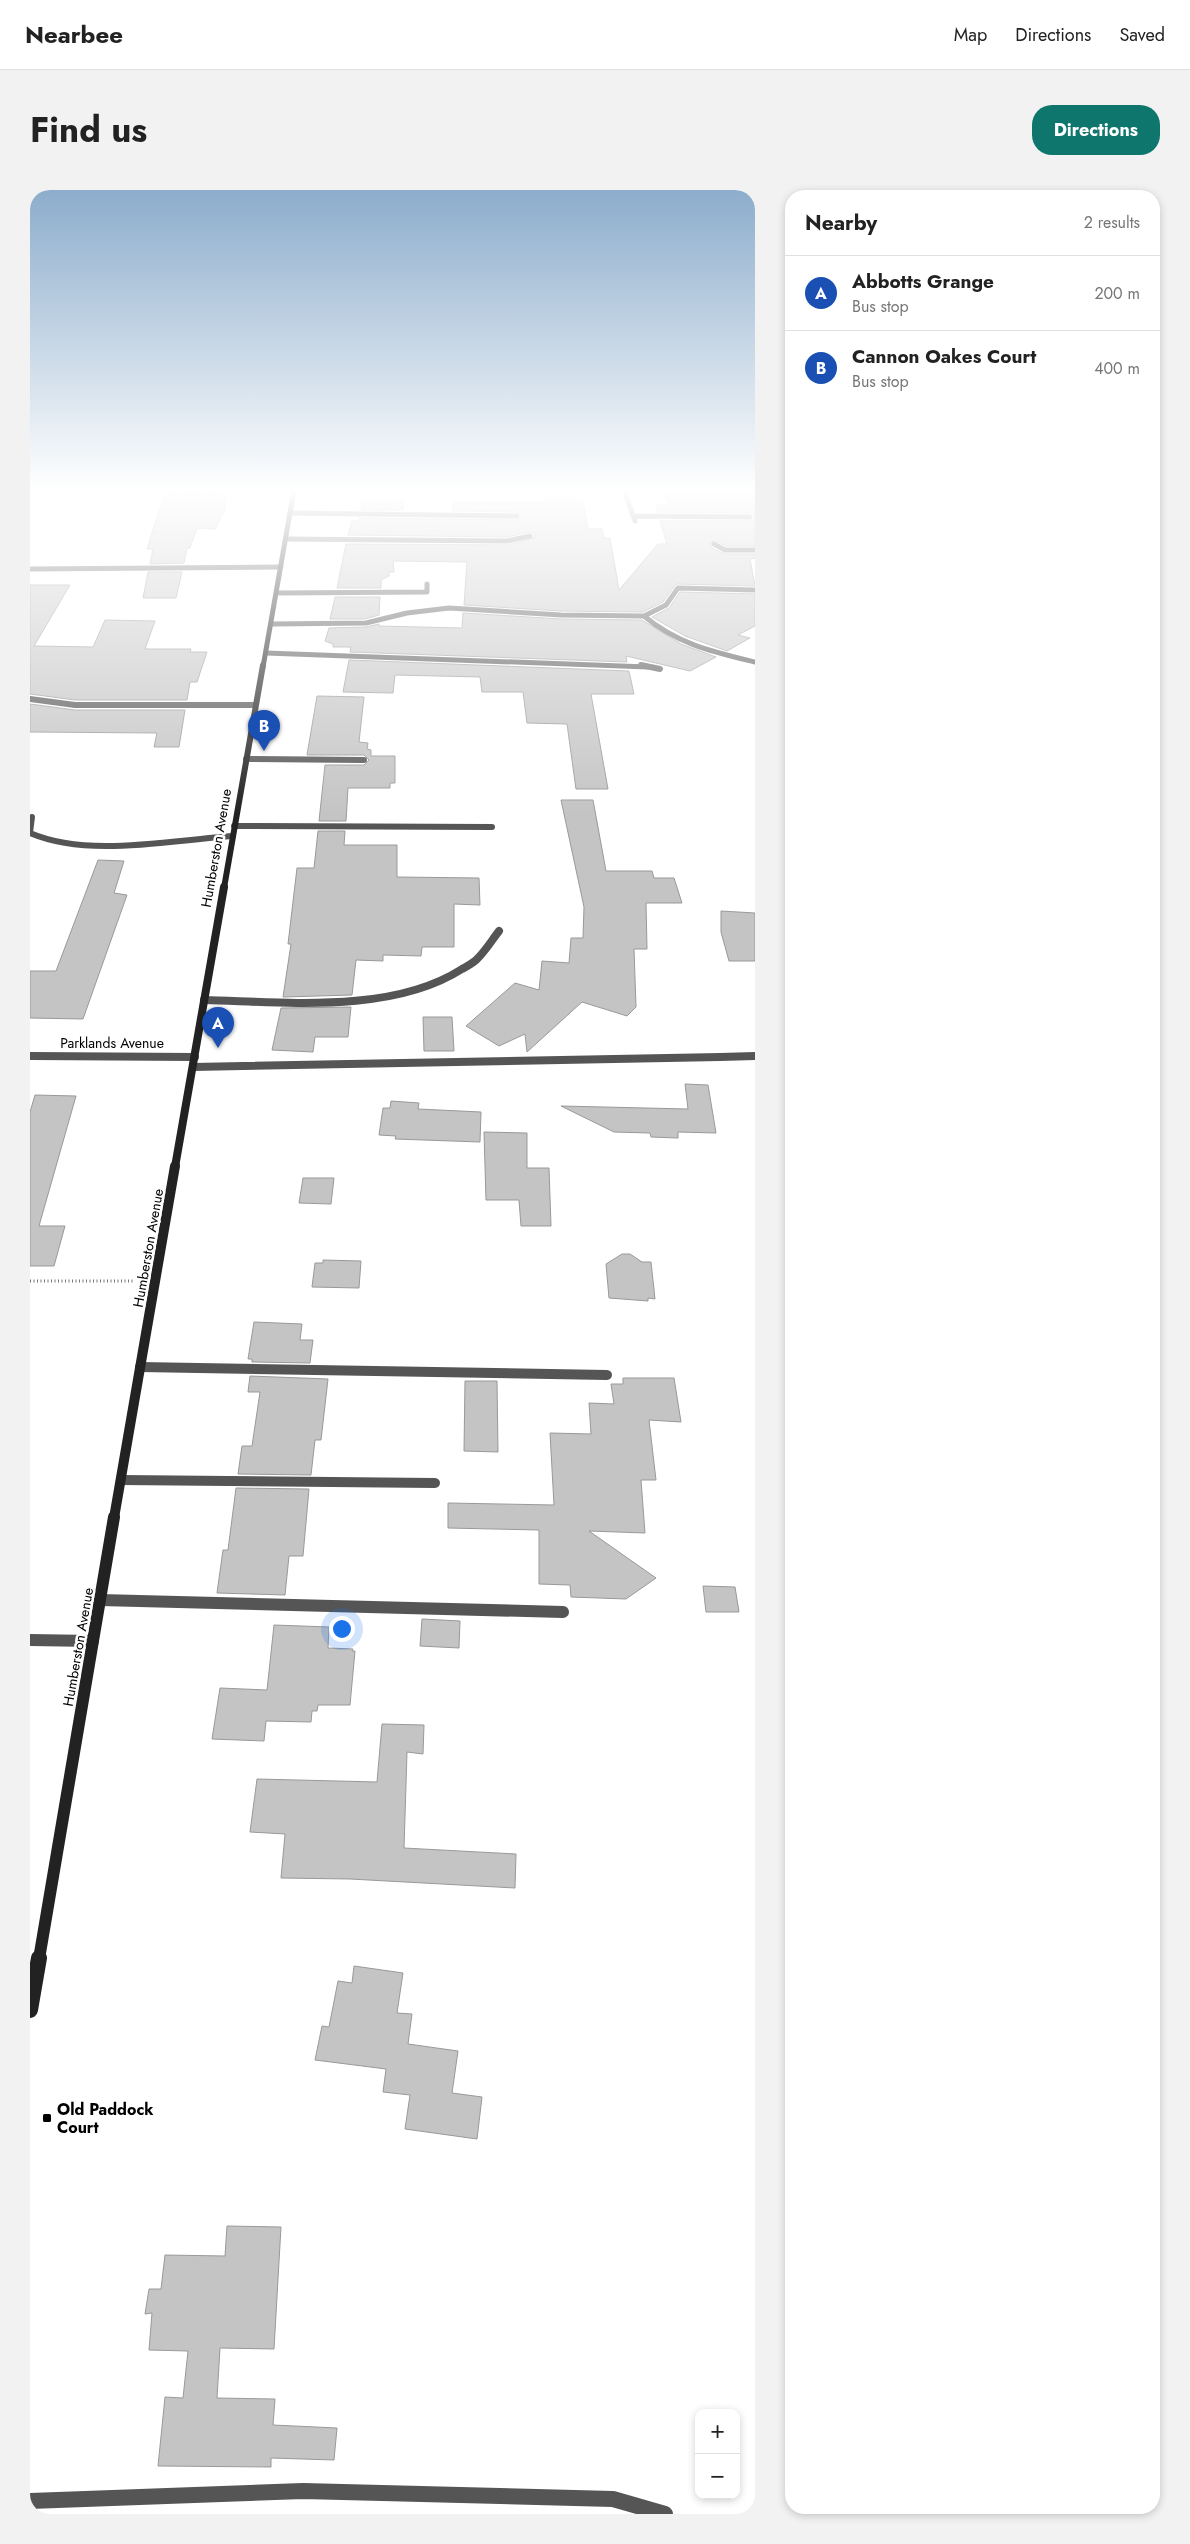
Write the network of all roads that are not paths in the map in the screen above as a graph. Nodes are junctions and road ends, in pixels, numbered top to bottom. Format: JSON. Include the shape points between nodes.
{"nodes":[{"id":1,"x":276,"y":598,"type":"edge"},
{"id":2,"x":670,"y":598,"type":"edge"},
{"id":3,"x":644,"y":616,"type":"junction"},
{"id":4,"x":272,"y":624,"type":"junction"},
{"id":5,"x":266,"y":653,"type":"junction"},
{"id":6,"x":755,"y":662,"type":"edge"},
{"id":7,"x":660,"y":669,"type":"dead end"},
{"id":8,"x":30,"y":699,"type":"edge"},
{"id":9,"x":255,"y":705,"type":"junction"},
{"id":10,"x":246,"y":760,"type":"junction"},
{"id":11,"x":364,"y":760,"type":"dead end"},
{"id":12,"x":32,"y":817,"type":"dead end"},
{"id":13,"x":492,"y":827,"type":"dead end"},
{"id":14,"x":233,"y":831,"type":"junction"},
{"id":15,"x":499,"y":931,"type":"dead end"},
{"id":16,"x":204,"y":1000,"type":"junction"},
{"id":17,"x":30,"y":1056,"type":"edge"},
{"id":18,"x":755,"y":1056,"type":"edge"},
{"id":19,"x":194,"y":1062,"type":"junction"},
{"id":20,"x":140,"y":1367,"type":"junction"},
{"id":21,"x":606,"y":1375,"type":"dead end"},
{"id":22,"x":122,"y":1480,"type":"junction"},
{"id":23,"x":435,"y":1483,"type":"dead end"},
{"id":24,"x":100,"y":1600,"type":"junction"},
{"id":25,"x":562,"y":1612,"type":"dead end"},
{"id":26,"x":30,"y":1640,"type":"edge"},
{"id":27,"x":93,"y":1641,"type":"junction"},
{"id":28,"x":30,"y":2010,"type":"edge"},
{"id":29,"x":30,"y":2501,"type":"edge"},
{"id":30,"x":665,"y":2514,"type":"edge"}],
"edges":[{"from":1,"to":4,"type":"main road","name":"Humberston Avenue"},
{"from":2,"to":3,"type":"street","via":[[666,605]]},
{"from":3,"to":4,"type":"street","via":[[449,608],[421,610],[355,624]]},
{"from":3,"to":6,"type":"street","via":[[674,639]]},
{"from":4,"to":5,"type":"main road","name":"Humberston Avenue"},
{"from":5,"to":7,"type":"street","via":[[639,665]]},
{"from":5,"to":9,"type":"main road","name":"Humberston Avenue"},
{"from":8,"to":9,"type":"street","via":[[75,705]]},
{"from":9,"to":10,"type":"main road","name":"Humberston Avenue"},
{"from":10,"to":11,"type":"street"},
{"from":10,"to":14,"type":"main road","name":"Humberston Avenue"},
{"from":12,"to":14,"type":"street","via":[[30,832],[37,838],[75,843],[127,844]]},
{"from":13,"to":14,"type":"street"},
{"from":14,"to":16,"type":"main road","name":"Humberston Avenue"},
{"from":15,"to":16,"type":"street","via":[[485,952],[458,972],[399,994],[351,1001]]},
{"from":16,"to":19,"type":"main road","name":"Humberston Avenue"},
{"from":17,"to":19,"type":"street","name":"Parklands Avenue"},
{"from":18,"to":19,"type":"street","name":"Parklands Avenue"},
{"from":19,"to":20,"type":"main road","name":"Humberston Avenue"},
{"from":20,"to":21,"type":"street"},
{"from":20,"to":22,"type":"main road","name":"Humberston Avenue"},
{"from":22,"to":23,"type":"street"},
{"from":22,"to":24,"type":"main road","name":"Humberston Avenue"},
{"from":24,"to":25,"type":"street"},
{"from":24,"to":27,"type":"main road","name":"Humberston Avenue"},
{"from":26,"to":27,"type":"street"},
{"from":27,"to":28,"type":"main road","name":"Humberston Avenue"},
{"from":29,"to":30,"type":"street","via":[[303,2492],[613,2499]]}]}
